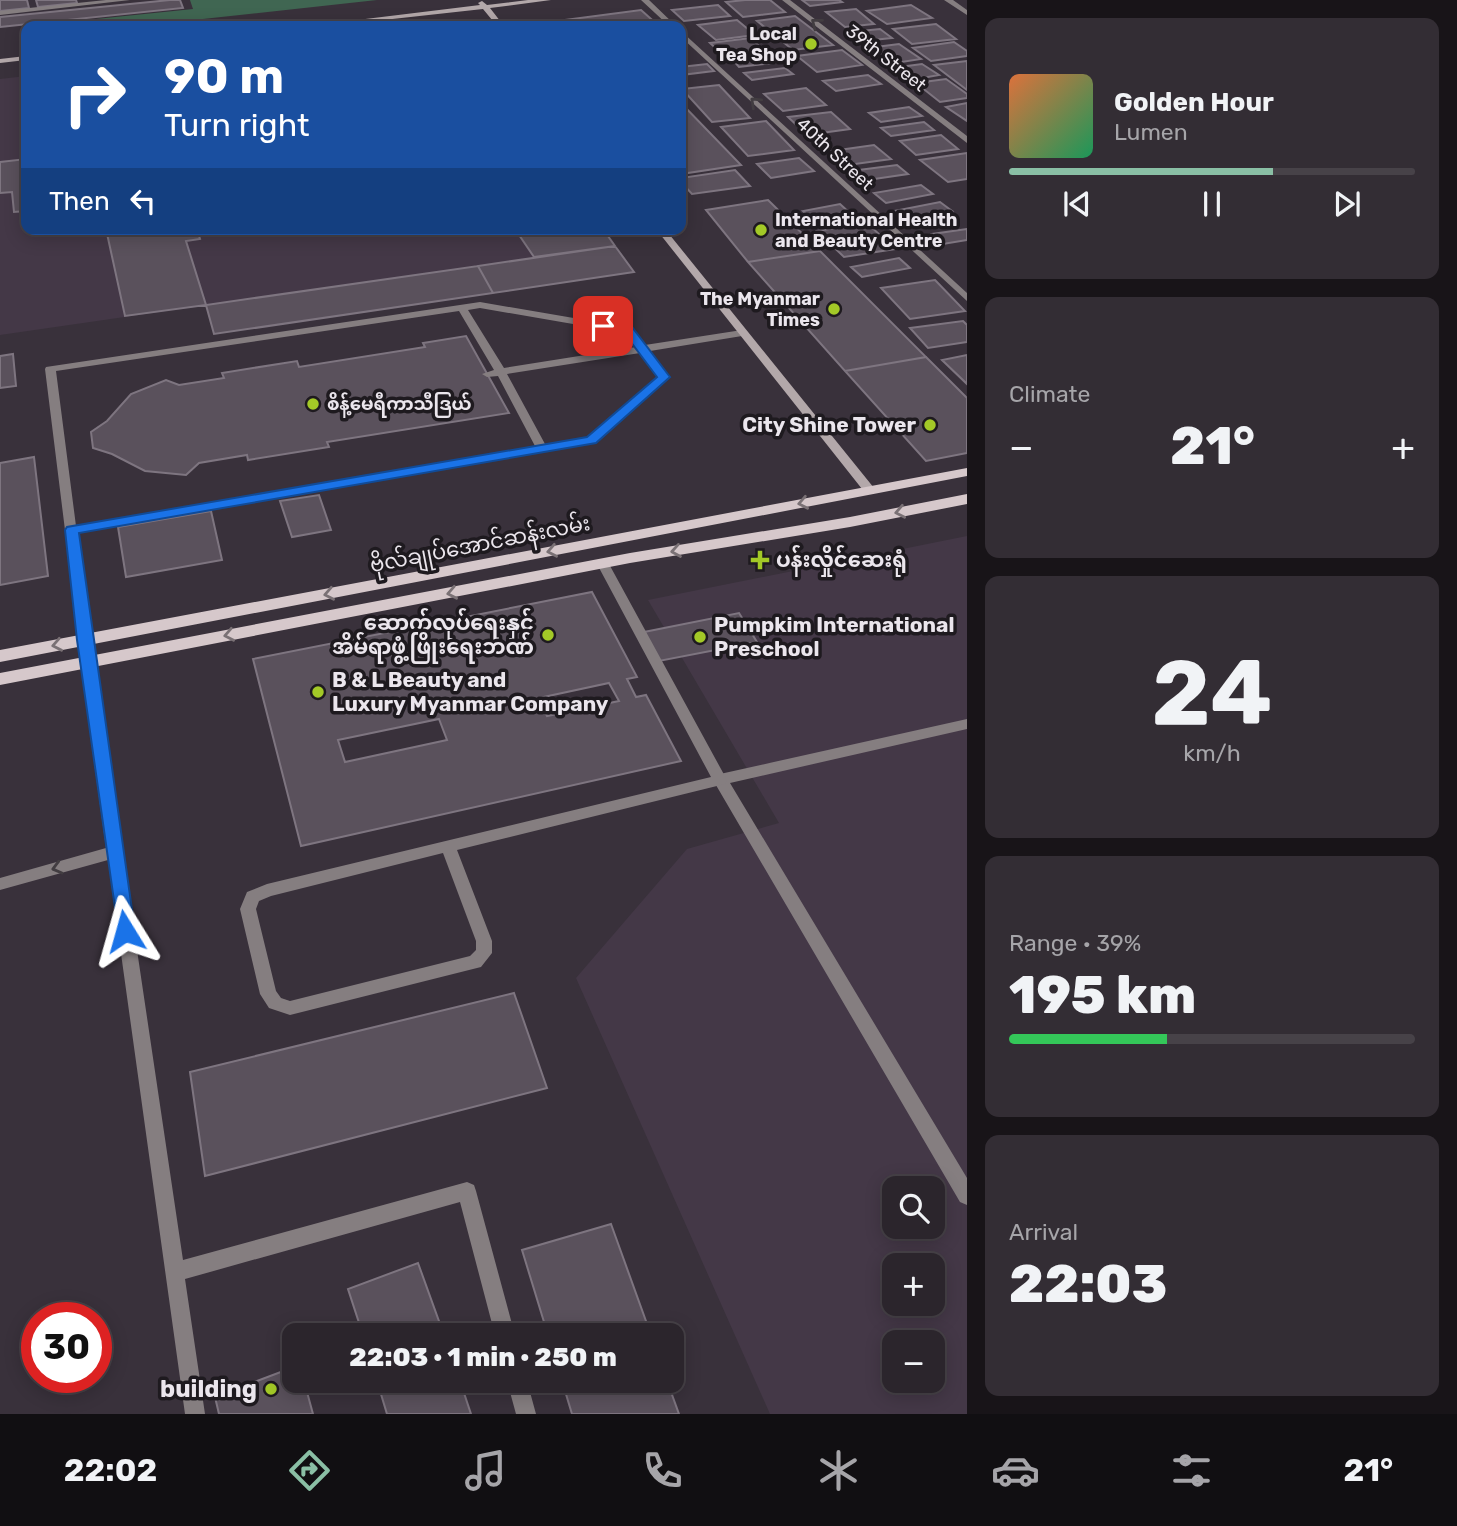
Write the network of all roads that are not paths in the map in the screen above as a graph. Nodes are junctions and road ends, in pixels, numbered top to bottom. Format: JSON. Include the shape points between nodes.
{"nodes":[{"id":1,"x":123,"y":0,"type":"edge"},
{"id":2,"x":547,"y":0,"type":"edge"},
{"id":3,"x":645,"y":0,"type":"edge"},
{"id":4,"x":786,"y":0,"type":"edge"},
{"id":5,"x":948,"y":0,"type":"edge"},
{"id":6,"x":483,"y":3,"type":"edge"},
{"id":7,"x":0,"y":13,"type":"edge"},
{"id":8,"x":967,"y":13,"type":"edge"},
{"id":9,"x":349,"y":21,"type":"edge"},
{"id":10,"x":497,"y":21,"type":"edge"},
{"id":11,"x":668,"y":21,"type":"edge"},
{"id":12,"x":686,"y":38,"type":"edge"},
{"id":13,"x":21,"y":59,"type":"edge"},
{"id":14,"x":0,"y":61,"type":"edge"},
{"id":15,"x":967,"y":140,"type":"edge"},
{"id":16,"x":665,"y":235,"type":"edge"},
{"id":17,"x":967,"y":298,"type":"edge"},
{"id":18,"x":461,"y":307,"type":"junction"},
{"id":19,"x":741,"y":333,"type":"junction"},
{"id":20,"x":644,"y":348,"type":"junction"},
{"id":21,"x":501,"y":372,"type":"junction"},
{"id":22,"x":487,"y":374,"type":"dead end"},
{"id":23,"x":542,"y":449,"type":"junction"},
{"id":24,"x":967,"y":472,"type":"edge"},
{"id":25,"x":870,"y":491,"type":"junction"},
{"id":26,"x":833,"y":498,"type":"junction"},
{"id":27,"x":967,"y":499,"type":"edge"},
{"id":28,"x":850,"y":522,"type":"junction"},
{"id":29,"x":72,"y":530,"type":"junction"},
{"id":30,"x":619,"y":538,"type":"junction"},
{"id":31,"x":630,"y":558,"type":"junction"},
{"id":32,"x":603,"y":564,"type":"junction"},
{"id":33,"x":85,"y":640,"type":"junction"},
{"id":34,"x":0,"y":656,"type":"edge"},
{"id":35,"x":88,"y":662,"type":"junction"},
{"id":36,"x":0,"y":678,"type":"edge"},
{"id":37,"x":967,"y":724,"type":"edge"},
{"id":38,"x":720,"y":780,"type":"junction"},
{"id":39,"x":447,"y":845,"type":"junction"},
{"id":40,"x":114,"y":852,"type":"junction"},
{"id":41,"x":0,"y":884,"type":"edge"},
{"id":42,"x":967,"y":1196,"type":"edge"},
{"id":43,"x":174,"y":1272,"type":"junction"},
{"id":44,"x":502,"y":1323,"type":"edge"},
{"id":45,"x":520,"y":1393,"type":"edge"},
{"id":46,"x":195,"y":1414,"type":"edge"},
{"id":47,"x":526,"y":1414,"type":"edge"}],
"edges":[{"from":1,"to":7,"type":"street"},
{"from":2,"to":6,"type":"main road"},
{"from":3,"to":11,"type":"street"},
{"from":15,"to":4,"type":"street","name":"39th Street","one_way":true},
{"from":5,"to":8,"type":"street"},
{"from":6,"to":9,"type":"main road"},
{"from":6,"to":10,"type":"main road"},
{"from":17,"to":12,"type":"street","name":"40th Street","one_way":true},
{"from":13,"to":14,"type":"main road"},
{"from":16,"to":19,"type":"main road"},
{"from":18,"to":20,"type":"street","via":[[480,305],[628,330]]},
{"from":18,"to":21,"type":"street"},
{"from":18,"to":29,"type":"street","via":[[50,369]]},
{"from":19,"to":20,"type":"street"},
{"from":19,"to":25,"type":"main road"},
{"from":20,"to":21,"type":"street"},
{"from":20,"to":23,"type":"street","via":[[664,377],[591,440]]},
{"from":21,"to":22,"type":"street"},
{"from":21,"to":23,"type":"street"},
{"from":23,"to":29,"type":"street"},
{"from":24,"to":25,"type":"main road","name":"ဗိုလ်ချုပ်အောင်ဆန်းလမ်း"},
{"from":25,"to":26,"type":"main road","name":"ဗိုလ်ချုပ်အောင်ဆန်းလမ်း"},
{"from":26,"to":28,"type":"main road"},
{"from":26,"to":30,"type":"main road","name":"ဗိုလ်ချုပ်အောင်ဆန်းလမ်း","one_way":true},
{"from":27,"to":28,"type":"main road","name":"ဗိုလ်ချုပ်အောင်ဆန်းလမ်း","one_way":true},
{"from":28,"to":31,"type":"main road","name":"ဗိုလ်ချုပ်အောင်ဆန်းလမ်း","one_way":true},
{"from":29,"to":33,"type":"street"},
{"from":30,"to":31,"type":"main road"},
{"from":30,"to":33,"type":"main road","name":"ဗိုလ်ချုပ်အောင်ဆန်းလမ်း","one_way":true},
{"from":31,"to":32,"type":"main road","name":"ဗိုလ်ချုပ်အောင်ဆန်းလမ်း"},
{"from":32,"to":35,"type":"main road","name":"ဗိုလ်ချုပ်အောင်ဆန်းလမ်း","one_way":true},
{"from":32,"to":38,"type":"street"},
{"from":33,"to":34,"type":"main road","name":"ဗိုလ်ချုပ်အောင်ဆန်းလမ်း","one_way":true},
{"from":33,"to":35,"type":"street"},
{"from":35,"to":36,"type":"main road","name":"ဗိုလ်ချုပ်အောင်ဆန်းလမ်း"},
{"from":35,"to":40,"type":"street"},
{"from":37,"to":38,"type":"street"},
{"from":38,"to":39,"type":"street"},
{"from":38,"to":42,"type":"street"},
{"from":39,"to":39,"type":"street","via":[[253,897],[248,909],[268,994],[275,1003],[290,1008],[475,962],[484,953],[484,941]]},
{"from":40,"to":41,"type":"street","one_way":true},
{"from":40,"to":43,"type":"street"},
{"from":43,"to":44,"type":"street","via":[[467,1191]]},
{"from":43,"to":46,"type":"street"},
{"from":45,"to":47,"type":"street"}]}
